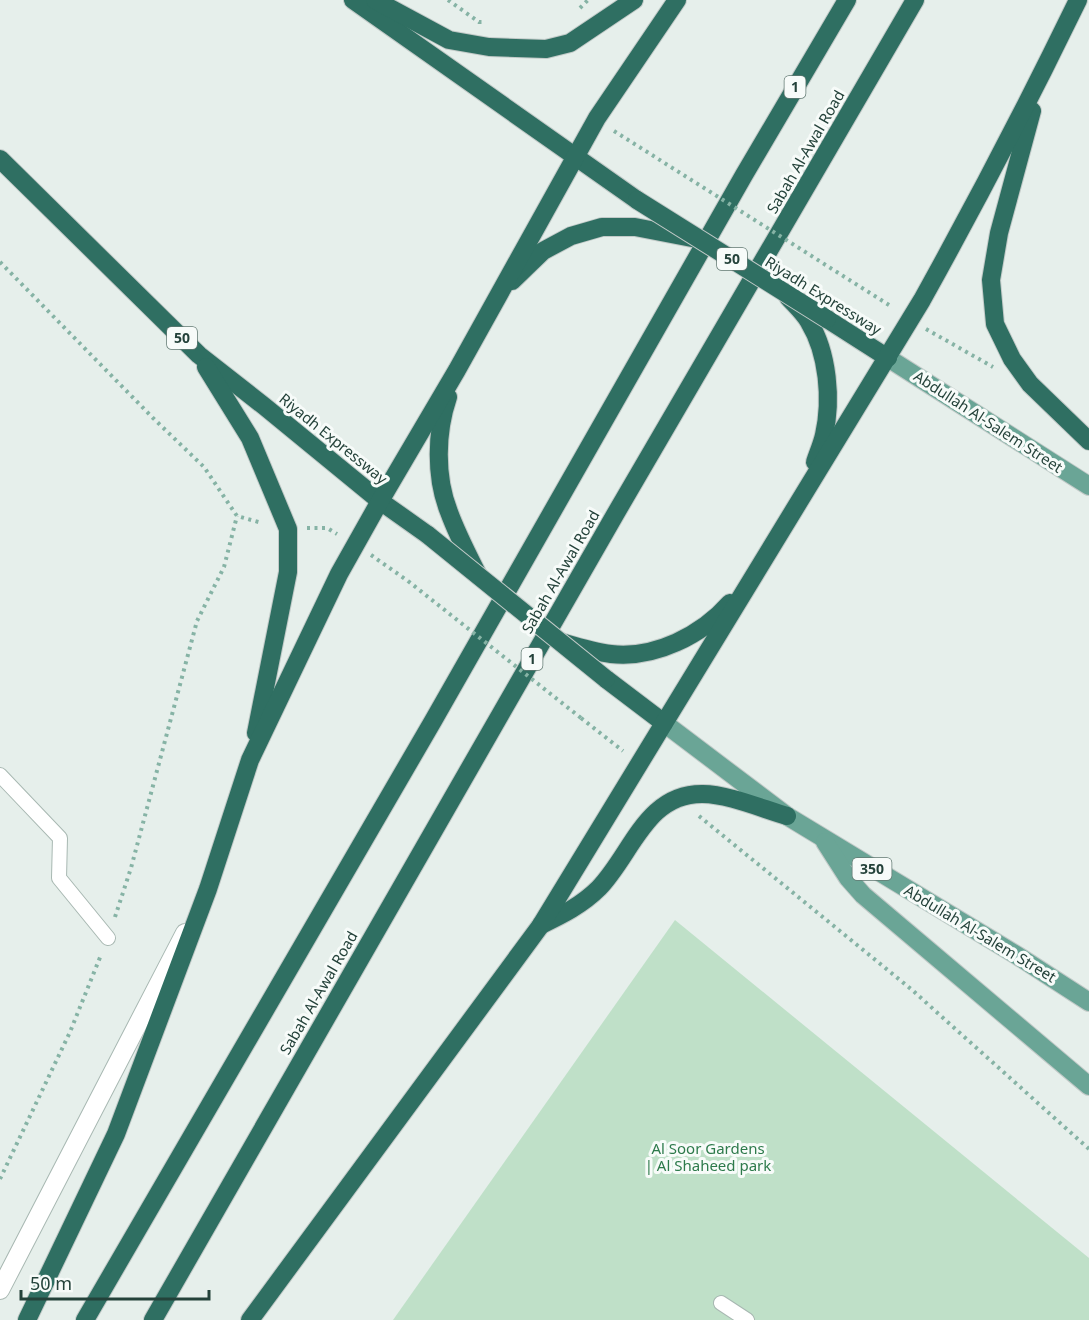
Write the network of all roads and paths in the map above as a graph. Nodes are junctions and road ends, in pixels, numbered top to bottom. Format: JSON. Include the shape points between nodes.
{"nodes":[{"id":1,"x":353,"y":0,"type":"edge"},
{"id":2,"x":375,"y":0,"type":"edge"},
{"id":3,"x":448,"y":0,"type":"edge"},
{"id":4,"x":588,"y":0,"type":"edge"},
{"id":5,"x":634,"y":0,"type":"edge"},
{"id":6,"x":677,"y":0,"type":"edge"},
{"id":7,"x":847,"y":0,"type":"edge"},
{"id":8,"x":915,"y":0,"type":"edge"},
{"id":9,"x":1078,"y":0,"type":"edge"},
{"id":10,"x":573,"y":13,"type":"dead end"},
{"id":11,"x":489,"y":23,"type":"dead end"},
{"id":12,"x":1041,"y":76,"type":"junction"},
{"id":13,"x":614,"y":131,"type":"dead end"},
{"id":14,"x":575,"y":156,"type":"junction"},
{"id":15,"x":0,"y":159,"type":"edge"},
{"id":16,"x":700,"y":239,"type":"junction"},
{"id":17,"x":0,"y":262,"type":"edge"},
{"id":18,"x":785,"y":292,"type":"junction"},
{"id":19,"x":498,"y":295,"type":"junction"},
{"id":20,"x":890,"y":305,"type":"dead end"},
{"id":21,"x":923,"y":328,"type":"dead end"},
{"id":22,"x":199,"y":355,"type":"junction"},
{"id":23,"x":888,"y":358,"type":"junction"},
{"id":24,"x":457,"y":370,"type":"junction"},
{"id":25,"x":1022,"y":373,"type":"junction"},
{"id":26,"x":1089,"y":441,"type":"edge"},
{"id":27,"x":1089,"y":486,"type":"edge"},
{"id":28,"x":803,"y":494,"type":"junction"},
{"id":29,"x":380,"y":501,"type":"junction"},
{"id":30,"x":356,"y":544,"type":"junction"},
{"id":31,"x":761,"y":564,"type":"junction"},
{"id":32,"x":478,"y":575,"type":"junction"},
{"id":33,"x":560,"y":642,"type":"junction"},
{"id":34,"x":606,"y":679,"type":"joint"},
{"id":35,"x":664,"y":723,"type":"junction"},
{"id":36,"x":250,"y":760,"type":"junction"},
{"id":37,"x":640,"y":764,"type":"junction"},
{"id":38,"x":0,"y":775,"type":"edge"},
{"id":39,"x":677,"y":798,"type":"junction"},
{"id":40,"x":787,"y":816,"type":"junction"},
{"id":41,"x":825,"y":840,"type":"junction"},
{"id":42,"x":208,"y":889,"type":"junction"},
{"id":43,"x":541,"y":925,"type":"junction"},
{"id":44,"x":108,"y":938,"type":"junction"},
{"id":45,"x":1089,"y":1002,"type":"edge"},
{"id":46,"x":1089,"y":1086,"type":"edge"},
{"id":47,"x":1089,"y":1149,"type":"edge"},
{"id":48,"x":2,"y":1171,"type":"edge"},
{"id":49,"x":0,"y":1179,"type":"edge"},
{"id":50,"x":0,"y":1290,"type":"edge"},
{"id":51,"x":721,"y":1303,"type":"dead end"},
{"id":52,"x":27,"y":1320,"type":"edge"},
{"id":53,"x":85,"y":1320,"type":"edge"},
{"id":54,"x":153,"y":1320,"type":"edge"},
{"id":55,"x":250,"y":1320,"type":"edge"},
{"id":56,"x":747,"y":1320,"type":"edge"}],
"edges":[{"from":1,"to":14,"type":"highway","name":"Riyadh Expressway","number":"50"},
{"from":2,"to":5,"type":"highway","via":[[448,40],[489,47],[546,49],[570,43]]},
{"from":3,"to":11,"type":"path","via":[[479,22]]},
{"from":4,"to":10,"type":"path"},
{"from":6,"to":14,"type":"highway"},
{"from":7,"to":53,"type":"highway","number":"1"},
{"from":8,"to":54,"type":"highway","name":"Sabah Al-Awal Road","number":"1"},
{"from":9,"to":12,"type":"highway"},
{"from":12,"to":23,"type":"highway","via":[[956,239]]},
{"from":12,"to":25,"type":"highway","via":[[999,233],[991,279],[995,324]]},
{"from":13,"to":20,"type":"path","bridge":true},
{"from":14,"to":16,"type":"highway","name":"Riyadh Expressway","number":"50","bridge":true},
{"from":14,"to":19,"type":"highway"},
{"from":15,"to":22,"type":"highway","name":"Riyadh Expressway","number":"50"},
{"from":16,"to":18,"type":"highway","name":"Riyadh Expressway","number":"50","bridge":true},
{"from":16,"to":19,"type":"highway","via":[[634,227],[602,227],[571,236],[543,251]]},
{"from":17,"to":44,"type":"path","via":[[204,467],[237,516],[224,567],[197,621],[131,868]]},
{"from":18,"to":23,"type":"highway","name":"Riyadh Expressway","number":"50","bridge":true},
{"from":18,"to":28,"type":"highway","bridge":true,"via":[[809,322],[826,372],[828,404],[824,435]]},
{"from":19,"to":24,"type":"highway"},
{"from":21,"to":25,"type":"path","via":[[1007,375]]},
{"from":22,"to":29,"type":"highway","name":"Riyadh Expressway","number":"50"},
{"from":22,"to":36,"type":"highway","via":[[250,438],[288,529],[288,572]]},
{"from":23,"to":27,"type":"main road","name":"Abdullah Al-Salem Street"},
{"from":23,"to":28,"type":"highway"},
{"from":24,"to":29,"type":"highway"},
{"from":24,"to":32,"type":"highway","via":[[443,411],[441,477],[448,510]]},
{"from":25,"to":26,"type":"highway"},
{"from":28,"to":31,"type":"highway"},
{"from":29,"to":30,"type":"highway"},
{"from":29,"to":32,"type":"highway","name":"Riyadh Expressway","number":"50","bridge":true},
{"from":30,"to":36,"type":"highway"},
{"from":30,"to":37,"type":"path","bridge":true},
{"from":31,"to":33,"type":"highway","via":[[721,614],[698,632],[671,645],[613,655]]},
{"from":31,"to":35,"type":"highway"},
{"from":32,"to":33,"type":"highway","name":"Riyadh Expressway","number":"50","bridge":true},
{"from":33,"to":34,"type":"highway","name":"Riyadh Expressway","number":"50","bridge":true},
{"from":34,"to":35,"type":"highway","name":"Riyadh Expressway","number":"350"},
{"from":35,"to":37,"type":"highway"},
{"from":35,"to":40,"type":"main road","name":"Abdullah Al-Salem Street","number":"350"},
{"from":36,"to":42,"type":"highway"},
{"from":37,"to":43,"type":"highway"},
{"from":38,"to":44,"type":"lane","via":[[60,838],[59,878]]},
{"from":39,"to":40,"type":"highway","via":[[713,794]]},
{"from":39,"to":43,"type":"highway","via":[[651,816],[599,888],[582,903]]},
{"from":39,"to":47,"type":"path","via":[[911,989]]},
{"from":40,"to":41,"type":"main road","name":"Abdullah Al-Salem Street","number":"350"},
{"from":41,"to":45,"type":"main road","name":"Abdullah Al-Salem Street","number":"350"},
{"from":41,"to":46,"type":"main road","via":[[863,895]]},
{"from":42,"to":50,"type":"street"},
{"from":42,"to":52,"type":"highway","via":[[116,1134]]},
{"from":43,"to":55,"type":"highway"},
{"from":44,"to":48,"type":"path","via":[[70,1032]]},
{"from":48,"to":49,"type":"path"},
{"from":51,"to":56,"type":"lane"}]}
